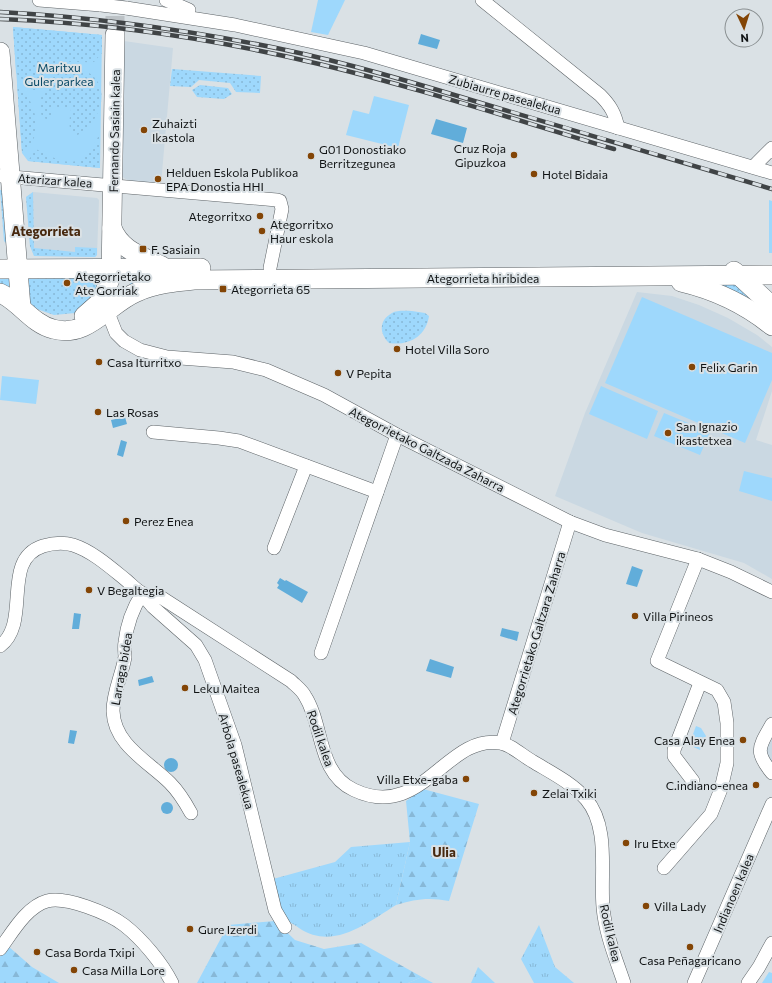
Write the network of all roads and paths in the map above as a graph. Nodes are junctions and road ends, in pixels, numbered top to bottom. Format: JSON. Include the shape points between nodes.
{"nodes":[{"id":1,"x":38,"y":0,"type":"edge"},
{"id":2,"x":166,"y":0,"type":"edge"},
{"id":3,"x":482,"y":0,"type":"edge"},
{"id":4,"x":126,"y":2,"type":"edge"},
{"id":5,"x":189,"y":10,"type":"junction"},
{"id":6,"x":235,"y":24,"type":"junction"},
{"id":7,"x":115,"y":35,"type":"tunnel mouth"},
{"id":8,"x":0,"y":52,"type":"edge"},
{"id":9,"x":618,"y":128,"type":"junction"},
{"id":10,"x":772,"y":148,"type":"edge"},
{"id":11,"x":753,"y":167,"type":"junction"},
{"id":12,"x":772,"y":173,"type":"edge"},
{"id":13,"x":5,"y":176,"type":"edge"},
{"id":14,"x":113,"y":186,"type":"junction"},
{"id":15,"x":112,"y":228,"type":"junction"},
{"id":16,"x":772,"y":266,"type":"edge"},
{"id":17,"x":169,"y":268,"type":"junction"},
{"id":18,"x":270,"y":268,"type":"junction"},
{"id":19,"x":9,"y":269,"type":"edge"},
{"id":20,"x":112,"y":269,"type":"junction"},
{"id":21,"x":733,"y":270,"type":"junction"},
{"id":22,"x":772,"y":275,"type":"edge"},
{"id":23,"x":640,"y":278,"type":"junction"},
{"id":24,"x":0,"y":293,"type":"edge"},
{"id":25,"x":105,"y":304,"type":"junction"},
{"id":26,"x":772,"y":306,"type":"edge"},
{"id":27,"x":21,"y":307,"type":"junction"},
{"id":28,"x":772,"y":326,"type":"edge"},
{"id":29,"x":153,"y":432,"type":"dead end"},
{"id":30,"x":397,"y":435,"type":"junction"},
{"id":31,"x":306,"y":466,"type":"junction"},
{"id":32,"x":377,"y":492,"type":"junction"},
{"id":33,"x":570,"y":522,"type":"junction"},
{"id":34,"x":274,"y":548,"type":"dead end"},
{"id":35,"x":698,"y":560,"type":"junction"},
{"id":36,"x":772,"y":592,"type":"edge"},
{"id":37,"x":142,"y":594,"type":"junction"},
{"id":38,"x":0,"y":646,"type":"edge"},
{"id":39,"x":321,"y":653,"type":"dead end"},
{"id":40,"x":700,"y":682,"type":"junction"},
{"id":41,"x":772,"y":724,"type":"edge"},
{"id":42,"x":502,"y":743,"type":"junction"},
{"id":43,"x":772,"y":773,"type":"edge"},
{"id":44,"x":693,"y":780,"type":"dead end"},
{"id":45,"x":772,"y":804,"type":"edge"},
{"id":46,"x":191,"y":813,"type":"dead end"},
{"id":47,"x":664,"y":868,"type":"dead end"},
{"id":48,"x":285,"y":927,"type":"dead end"},
{"id":49,"x":772,"y":943,"type":"edge"},
{"id":50,"x":0,"y":949,"type":"edge"},
{"id":51,"x":172,"y":983,"type":"edge"},
{"id":52,"x":624,"y":983,"type":"edge"},
{"id":53,"x":694,"y":983,"type":"edge"},
{"id":54,"x":748,"y":983,"type":"edge"}],
"edges":[{"from":1,"to":4,"type":"street","name":"Zubiaurre pasealekua","bridge":true,"via":[[101,4]]},
{"from":2,"to":5,"type":"street"},
{"from":3,"to":9,"type":"street","via":[[600,95],[616,116]]},
{"from":4,"to":5,"type":"street","name":"Zubiaurre pasealekua"},
{"from":4,"to":6,"type":"street","name":"Zubiaurre pasealekua"},
{"from":5,"to":6,"type":"street","name":"Zubiaurre pasealekua"},
{"from":6,"to":9,"type":"street","name":"Zubiaurre pasealekua","via":[[364,54]]},
{"from":7,"to":14,"type":"main road","name":"Fernando Sasiain kalea"},
{"from":8,"to":13,"type":"main road"},
{"from":9,"to":11,"type":"street","name":"Zubiaurre pasealekua"},
{"from":10,"to":11,"type":"street"},
{"from":11,"to":12,"type":"street","name":"Zubiaurre pasealekua"},
{"from":13,"to":14,"type":"street","name":"Atarizar kalea"},
{"from":13,"to":19,"type":"main road"},
{"from":14,"to":15,"type":"main road","name":"Fernando Sasiain kalea"},
{"from":14,"to":18,"type":"street","name":"Atarizar kalea","via":[[277,200],[282,209]]},
{"from":15,"to":17,"type":"main road","via":[[128,250]]},
{"from":15,"to":20,"type":"main road","name":"Fernando Sasiain kalea"},
{"from":16,"to":21,"type":"main road","name":"Ategorrieta hiribidea"},
{"from":17,"to":18,"type":"main road","name":"Ategorrieta hiribidea"},
{"from":17,"to":20,"type":"main road","name":"Ategorrieta hiribidea"},
{"from":18,"to":21,"type":"main road","name":"Ategorrieta hiribidea"},
{"from":19,"to":20,"type":"main road","name":"Ategorrieta hiribidea"},
{"from":19,"to":27,"type":"main road"},
{"from":20,"to":25,"type":"main road","name":"Fernando Sasiain kalea"},
{"from":21,"to":22,"type":"main road","name":"Ategorrieta hiribidea"},
{"from":21,"to":23,"type":"main road","name":"Ategorrieta hiribidea"},
{"from":21,"to":26,"type":"main road"},
{"from":23,"to":25,"type":"main road","name":"Ategorrieta hiribidea","via":[[194,280],[149,287]]},
{"from":23,"to":28,"type":"main road","via":[[673,280],[708,289],[737,302]]},
{"from":24,"to":27,"type":"main road"},
{"from":25,"to":27,"type":"main road","via":[[72,321],[54,324],[36,321]]},
{"from":25,"to":30,"type":"street","name":"Ategorrietako Galtzada Zaharra","via":[[116,333],[140,350],[167,357],[233,362],[266,370],[299,383]]},
{"from":29,"to":31,"type":"street","via":[[240,442]]},
{"from":30,"to":32,"type":"street"},
{"from":30,"to":33,"type":"street","name":"Ategorrietako Galtzada Zaharra"},
{"from":31,"to":32,"type":"street"},
{"from":31,"to":34,"type":"street"},
{"from":32,"to":39,"type":"street"},
{"from":33,"to":35,"type":"street","name":"Ategorrietako Galtzada Zaharra","via":[[606,535]]},
{"from":33,"to":42,"type":"street","name":"Ategorrietako Galtzara Zaharra"},
{"from":35,"to":36,"type":"street","name":"Ategorrietako Galtzada Zaharra","via":[[731,572]]},
{"from":35,"to":40,"type":"street","via":[[657,661]]},
{"from":37,"to":38,"type":"street","name":"Rodil kalea","via":[[111,568],[74,545],[52,543],[38,548],[28,554],[21,569],[13,628],[9,637]]},
{"from":37,"to":42,"type":"street","name":"Rodil kalea","via":[[162,598],[279,671],[299,688],[314,716],[327,763],[353,790],[380,796],[406,793],[447,762],[471,748],[485,743]]},
{"from":37,"to":46,"type":"street","name":"Larraga bidea","via":[[133,610],[125,642],[125,657],[113,710],[114,723],[130,748],[170,783]]},
{"from":37,"to":48,"type":"street","name":"Arbola pasealekua","via":[[196,645],[205,660],[235,745],[276,910]]},
{"from":40,"to":44,"type":"street","via":[[674,750],[674,756]]},
{"from":40,"to":47,"type":"street","via":[[717,690],[724,702],[727,763],[721,789],[711,814]]},
{"from":41,"to":43,"type":"street","via":[[760,752],[762,761]]},
{"from":42,"to":52,"type":"street","name":"Rodil kalea","via":[[572,786],[594,812],[600,835],[603,909]]},
{"from":45,"to":53,"type":"street","name":"Indianoen kalea"},
{"from":49,"to":54,"type":"street"},
{"from":50,"to":51,"type":"street","via":[[34,908],[46,902],[60,900],[77,903],[124,925],[162,964]]}]}
